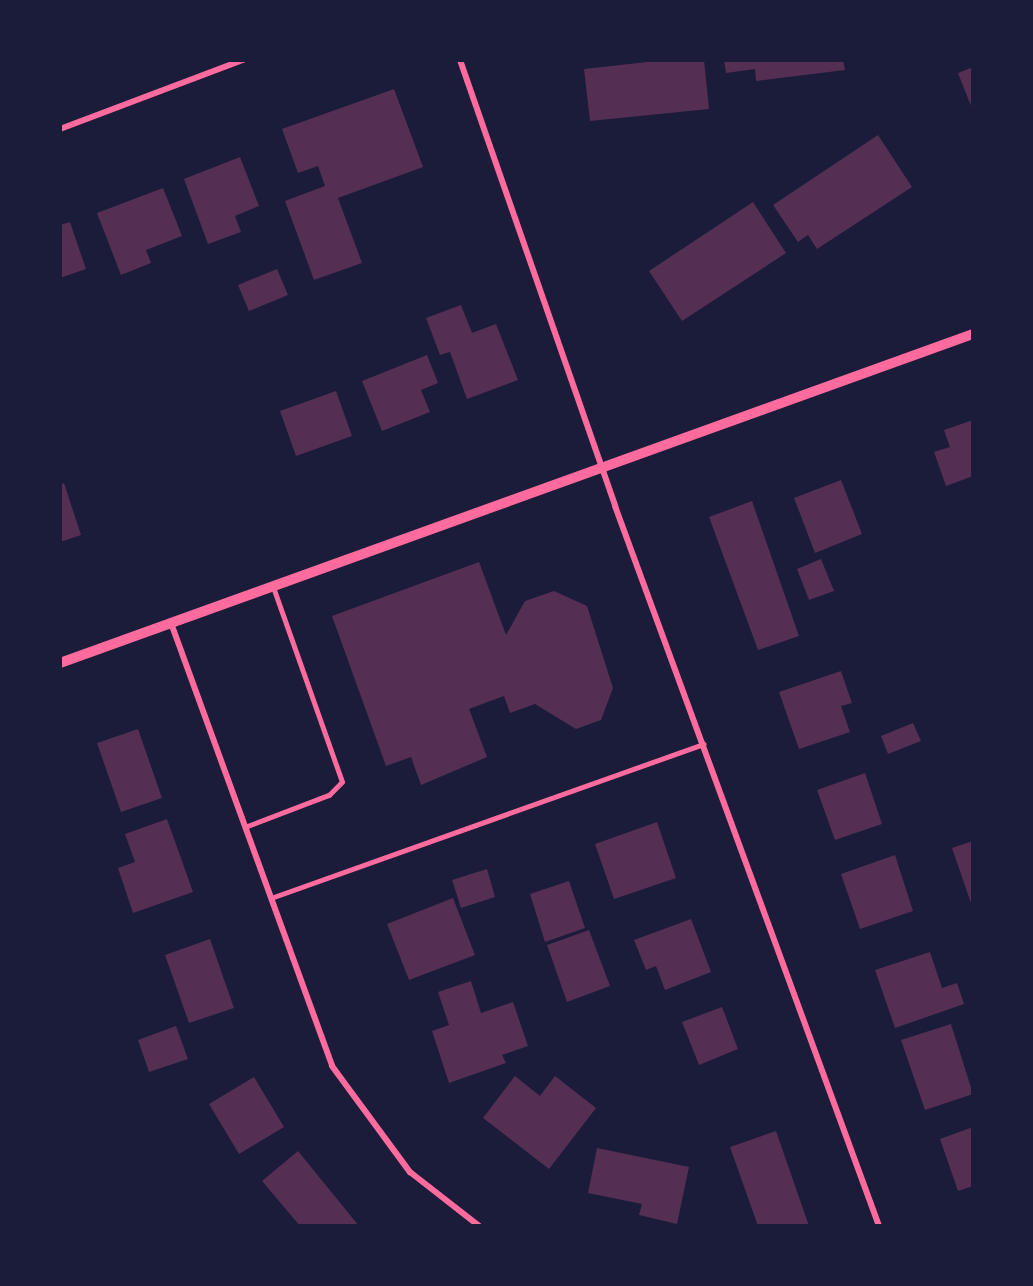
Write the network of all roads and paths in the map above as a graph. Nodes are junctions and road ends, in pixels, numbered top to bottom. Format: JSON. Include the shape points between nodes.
{"nodes":[{"id":1,"x":243,"y":60,"type":"edge"},
{"id":2,"x":460,"y":60,"type":"edge"},
{"id":3,"x":60,"y":129,"type":"edge"},
{"id":4,"x":973,"y":334,"type":"edge"},
{"id":5,"x":601,"y":468,"type":"junction"},
{"id":6,"x":273,"y":587,"type":"junction"},
{"id":7,"x":171,"y":623,"type":"junction"},
{"id":8,"x":60,"y":663,"type":"edge"},
{"id":9,"x":702,"y":744,"type":"junction"},
{"id":10,"x":245,"y":827,"type":"junction"},
{"id":11,"x":271,"y":898,"type":"junction"},
{"id":12,"x":479,"y":1226,"type":"edge"},
{"id":13,"x":879,"y":1226,"type":"edge"}],
"edges":[{"from":1,"to":3,"type":"street"},
{"from":2,"to":5,"type":"street"},
{"from":4,"to":5,"type":"street"},
{"from":5,"to":6,"type":"street"},
{"from":5,"to":9,"type":"street"},
{"from":6,"to":7,"type":"street"},
{"from":6,"to":10,"type":"lane","via":[[342,782],[329,795]]},
{"from":7,"to":8,"type":"street"},
{"from":7,"to":10,"type":"street"},
{"from":9,"to":11,"type":"lane"},
{"from":9,"to":13,"type":"street"},
{"from":10,"to":11,"type":"street"},
{"from":11,"to":12,"type":"street","via":[[332,1066],[410,1172]]}]}
